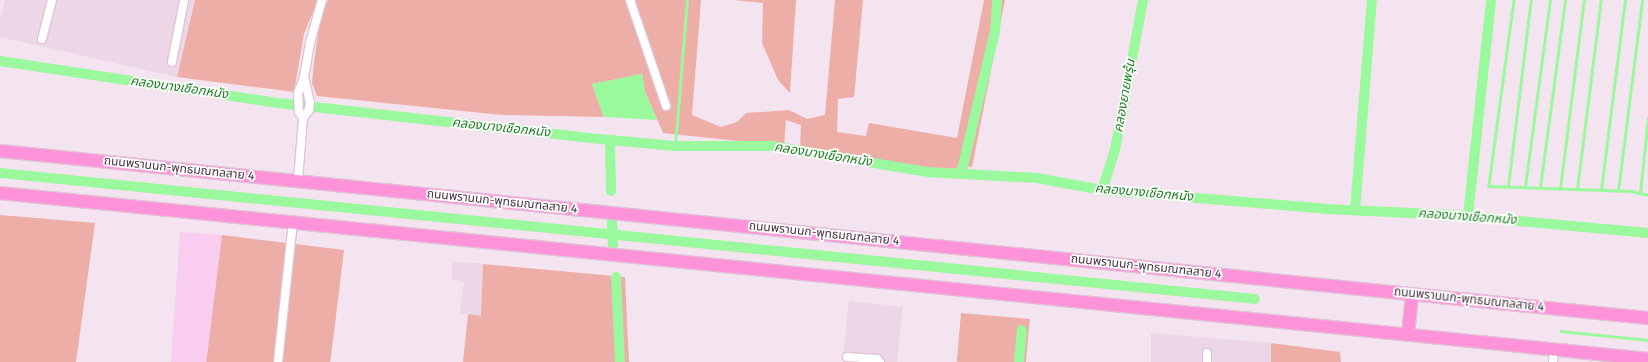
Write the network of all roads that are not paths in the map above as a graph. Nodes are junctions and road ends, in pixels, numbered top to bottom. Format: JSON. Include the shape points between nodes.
{"nodes":[{"id":1,"x":52,"y":0,"type":"edge"},
{"id":2,"x":184,"y":0,"type":"edge"},
{"id":3,"x":322,"y":0,"type":"edge"},
{"id":4,"x":630,"y":0,"type":"edge"},
{"id":5,"x":42,"y":39,"type":"dead end"},
{"id":6,"x":172,"y":62,"type":"dead end"},
{"id":7,"x":304,"y":85,"type":"junction"},
{"id":8,"x":666,"y":106,"type":"dead end"},
{"id":9,"x":303,"y":115,"type":"junction"},
{"id":10,"x":0,"y":151,"type":"edge"},
{"id":11,"x":298,"y":181,"type":"junction"},
{"id":12,"x":0,"y":193,"type":"edge"},
{"id":13,"x":293,"y":222,"type":"junction"},
{"id":14,"x":1412,"y":294,"type":"junction"},
{"id":15,"x":1648,"y":318,"type":"edge"},
{"id":16,"x":1408,"y":335,"type":"junction"},
{"id":17,"x":1554,"y":350,"type":"junction"},
{"id":18,"x":1207,"y":353,"type":"dead end"},
{"id":19,"x":848,"y":357,"type":"dead end"},
{"id":20,"x":1648,"y":359,"type":"edge"},
{"id":21,"x":278,"y":362,"type":"edge"},
{"id":22,"x":880,"y":362,"type":"edge"},
{"id":23,"x":1207,"y":362,"type":"edge"},
{"id":24,"x":1553,"y":362,"type":"edge"}],
"edges":[{"from":1,"to":5,"type":"street"},
{"from":2,"to":6,"type":"street"},
{"from":3,"to":7,"type":"street","via":[[312,37]]},
{"from":4,"to":8,"type":"street"},
{"from":7,"to":9,"type":"street","via":[[298,94]]},
{"from":7,"to":9,"type":"street","via":[[310,102]]},
{"from":9,"to":11,"type":"street"},
{"from":10,"to":11,"type":"main road","name":"ถนนพรานนก-พุทธมณฑลสาย 4"},
{"from":11,"to":14,"type":"main road","name":"ถนนพรานนก-พุทธมณฑลสาย 4"},
{"from":12,"to":13,"type":"main road"},
{"from":13,"to":16,"type":"main road"},
{"from":13,"to":21,"type":"street"},
{"from":14,"to":15,"type":"main road","name":"ถนนพรานนก-พุทธมณฑลสาย 4"},
{"from":14,"to":16,"type":"main road"},
{"from":16,"to":17,"type":"main road"},
{"from":17,"to":20,"type":"main road"},
{"from":17,"to":24,"type":"street"},
{"from":18,"to":23,"type":"street"},
{"from":19,"to":22,"type":"street","via":[[878,359]]}]}
